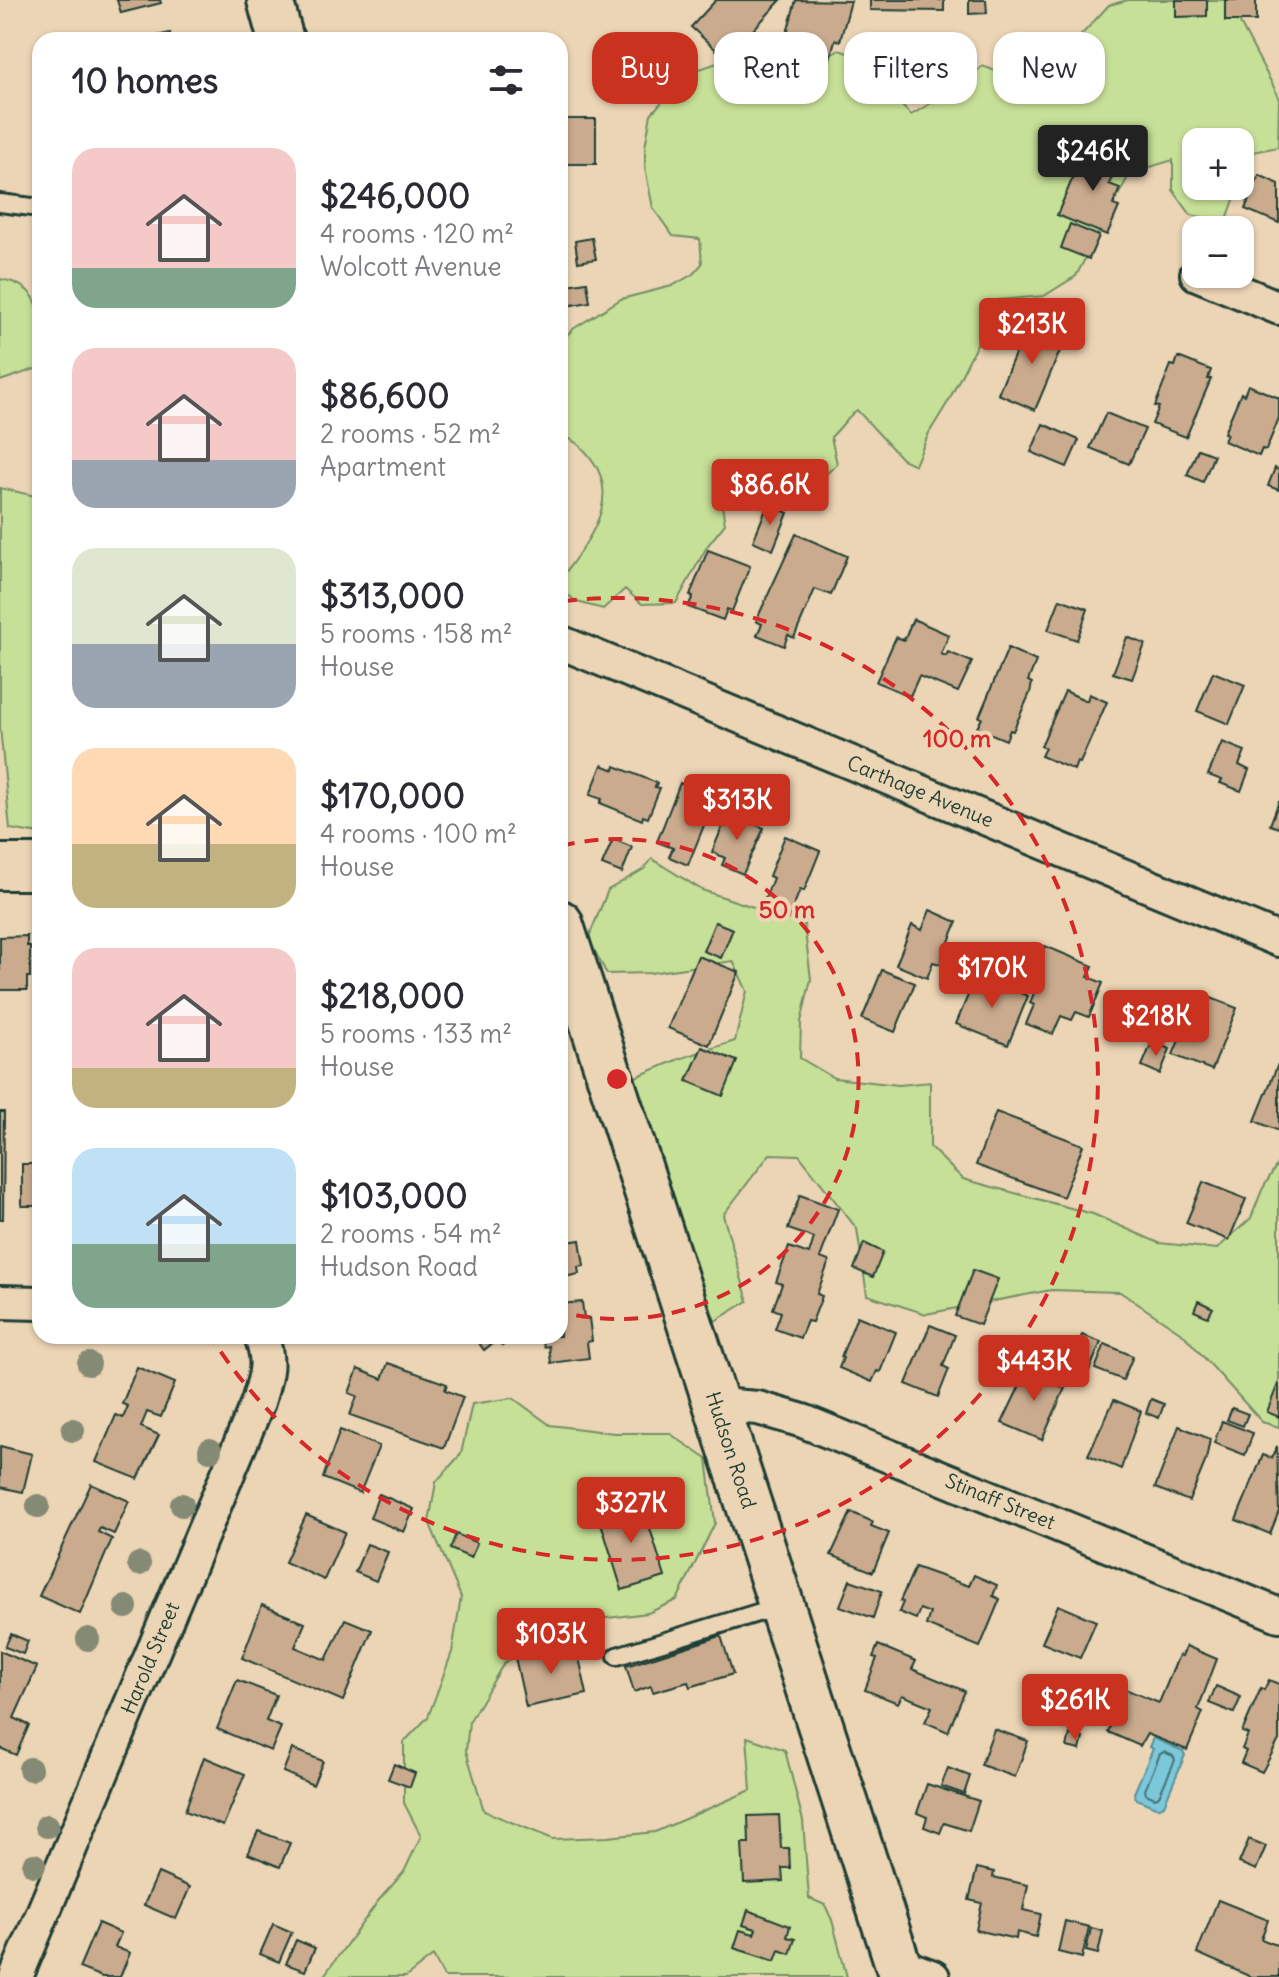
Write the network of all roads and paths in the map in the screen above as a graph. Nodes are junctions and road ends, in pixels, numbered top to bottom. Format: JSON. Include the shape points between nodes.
{"nodes":[{"id":1,"x":270,"y":0,"type":"edge"},
{"id":2,"x":279,"y":32,"type":"edge"},
{"id":3,"x":0,"y":203,"type":"edge"},
{"id":4,"x":32,"y":207,"type":"edge"},
{"id":5,"x":1231,"y":288,"type":"edge"},
{"id":6,"x":1279,"y":308,"type":"edge"},
{"id":7,"x":568,"y":645,"type":"edge"},
{"id":8,"x":0,"y":867,"type":"edge"},
{"id":9,"x":32,"y":867,"type":"edge"},
{"id":10,"x":1279,"y":940,"type":"edge"},
{"id":11,"x":568,"y":947,"type":"edge"},
{"id":12,"x":0,"y":1302,"type":"edge"},
{"id":13,"x":32,"y":1303,"type":"edge"},
{"id":14,"x":264,"y":1344,"type":"edge"},
{"id":15,"x":718,"y":1405,"type":"junction"},
{"id":16,"x":782,"y":1605,"type":"junction"},
{"id":17,"x":1279,"y":1615,"type":"edge"},
{"id":18,"x":617,"y":1656,"type":"dead end"},
{"id":19,"x":911,"y":1973,"type":"edge"},
{"id":20,"x":16,"y":1977,"type":"edge"}],
"edges":[{"from":1,"to":2,"type":"street"},
{"from":3,"to":4,"type":"lane"},
{"from":5,"to":6,"type":"street"},
{"from":7,"to":10,"type":"street","name":"Carthage Avenue"},
{"from":8,"to":9,"type":"street"},
{"from":11,"to":15,"type":"street","name":"Hudson Road"},
{"from":12,"to":13,"type":"street"},
{"from":14,"to":20,"type":"street","name":"Harold Street","via":[[266,1376],[258,1402]]},
{"from":15,"to":16,"type":"street","name":"Hudson Road"},
{"from":15,"to":17,"type":"street","name":"Stinaff Street","via":[[758,1408],[803,1421]]},
{"from":16,"to":18,"type":"lane"},
{"from":16,"to":19,"type":"street","name":"Hudson Road"}]}
